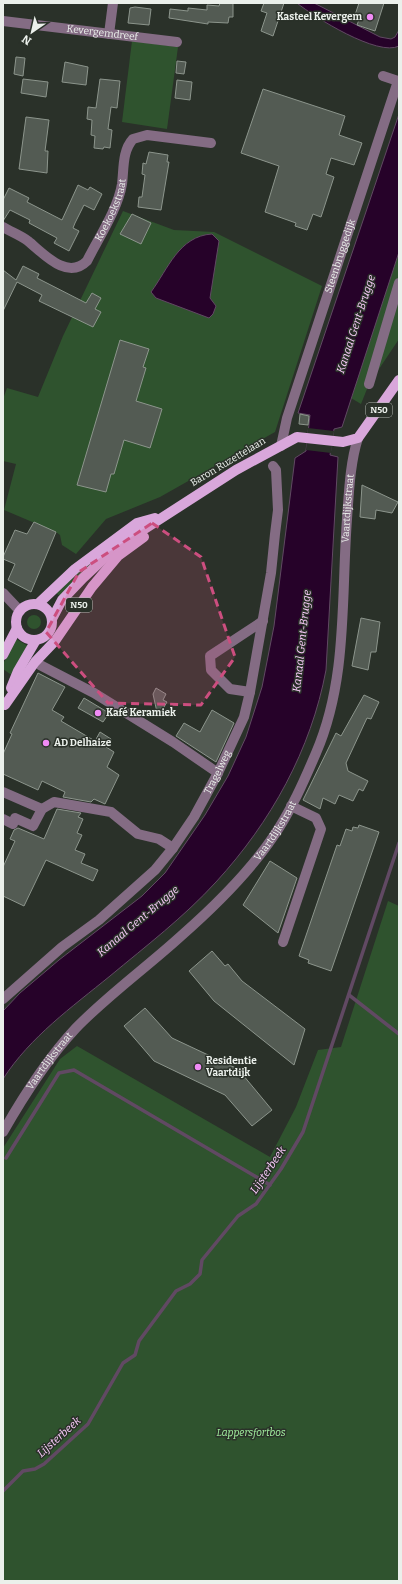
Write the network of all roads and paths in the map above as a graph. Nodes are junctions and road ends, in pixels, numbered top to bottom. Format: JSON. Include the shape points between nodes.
{"nodes":[{"id":1,"x":113,"y":3,"type":"edge"},
{"id":2,"x":3,"y":21,"type":"edge"},
{"id":3,"x":109,"y":34,"type":"junction"},
{"id":4,"x":177,"y":42,"type":"dead end"},
{"id":5,"x":383,"y":76,"type":"dead end"},
{"id":6,"x":211,"y":143,"type":"dead end"},
{"id":7,"x":3,"y":227,"type":"edge"},
{"id":8,"x":397,"y":288,"type":"edge"},
{"id":9,"x":399,"y":381,"type":"edge"},
{"id":10,"x":369,"y":384,"type":"dead end"},
{"id":11,"x":358,"y":438,"type":"junction"},
{"id":12,"x":281,"y":446,"type":"junction"},
{"id":13,"x":273,"y":466,"type":"dead end"},
{"id":14,"x":165,"y":515,"type":"junction"},
{"id":15,"x":3,"y":593,"type":"edge"},
{"id":16,"x":38,"y":604,"type":"junction"},
{"id":17,"x":20,"y":611,"type":"junction"},
{"id":18,"x":52,"y":619,"type":"junction"},
{"id":19,"x":263,"y":621,"type":"junction"},
{"id":20,"x":17,"y":628,"type":"junction"},
{"id":21,"x":36,"y":640,"type":"junction"},
{"id":22,"x":3,"y":655,"type":"edge"},
{"id":23,"x":40,"y":666,"type":"dead end"},
{"id":24,"x":250,"y":692,"type":"junction"},
{"id":25,"x":4,"y":707,"type":"edge"},
{"id":26,"x":218,"y":773,"type":"junction"},
{"id":27,"x":3,"y":792,"type":"edge"},
{"id":28,"x":291,"y":806,"type":"junction"},
{"id":29,"x":42,"y":809,"type":"junction"},
{"id":30,"x":3,"y":819,"type":"edge"},
{"id":31,"x":173,"y":848,"type":"junction"},
{"id":32,"x":283,"y":942,"type":"dead end"},
{"id":33,"x":3,"y":999,"type":"edge"},
{"id":34,"x":3,"y":1132,"type":"edge"}],
"edges":[{"from":1,"to":3,"type":"street"},
{"from":2,"to":3,"type":"street","name":"Kevergemdreef"},
{"from":3,"to":4,"type":"street","name":"Kevergemdreef"},
{"from":5,"to":12,"type":"street","name":"Steenbruggedijk","via":[[398,81],[287,418]]},
{"from":6,"to":7,"type":"street","name":"Koekoekstraat","via":[[147,136],[133,139],[126,149],[122,186],[116,202],[87,261],[78,267],[65,267],[47,258],[29,242]]},
{"from":8,"to":10,"type":"street"},
{"from":9,"to":11,"type":"main road","number":"N50"},
{"from":11,"to":12,"type":"main road","name":"Baron Ruzettelaan","number":"N50","via":[[343,442],[297,437]]},
{"from":11,"to":28,"type":"street","name":"Vaartdijkstraat","via":[[348,507],[336,688],[323,736]]},
{"from":12,"to":14,"type":"main road","name":"Baron Ruzettelaan","number":"N50","via":[[266,452]]},
{"from":13,"to":19,"type":"street","name":"Tragelweg","via":[[276,470],[278,510]]},
{"from":14,"to":16,"type":"main road","name":"Baron Ruzettelaan","number":"N50","via":[[136,523],[75,569]]},
{"from":14,"to":18,"type":"main road","name":"Baron Ruzettelaan","number":"N50","via":[[115,548],[62,600]]},
{"from":14,"to":25,"type":"main road","name":"Baron Ruzettelaan","number":"N50","via":[[145,536],[118,556],[92,587],[55,641],[35,662]]},
{"from":15,"to":17,"type":"street"},
{"from":16,"to":17,"type":"main road","number":"N50","via":[[31,604]]},
{"from":16,"to":18,"type":"main road","via":[[50,612]]},
{"from":17,"to":20,"type":"main road","via":[[16,622]]},
{"from":18,"to":21,"type":"main road","number":"N50","via":[[52,627],[48,633]]},
{"from":19,"to":24,"type":"street","name":"Tragelweg"},
{"from":19,"to":24,"type":"street","via":[[210,656],[212,670],[230,690]]},
{"from":20,"to":21,"type":"main road","via":[[28,639]]},
{"from":20,"to":22,"type":"main road"},
{"from":21,"to":25,"type":"main road","name":"Baron Ruzettelaan","number":"N50","via":[[18,671]]},
{"from":23,"to":26,"type":"street","via":[[94,693]]},
{"from":24,"to":26,"type":"street","name":"Tragelweg","via":[[244,717]]},
{"from":26,"to":31,"type":"street","name":"Tragelweg","via":[[194,817]]},
{"from":27,"to":29,"type":"street"},
{"from":28,"to":32,"type":"street","via":[[316,818],[321,829]]},
{"from":28,"to":34,"type":"street","name":"Vaartdijkstraat","via":[[274,835],[240,878],[201,918],[102,1004],[66,1039],[29,1089]]},
{"from":29,"to":30,"type":"street","via":[[33,826],[15,818],[13,824]]},
{"from":29,"to":31,"type":"street","via":[[54,802],[111,812],[138,834],[159,838]]},
{"from":31,"to":33,"type":"street","name":"Tragelweg","via":[[136,888],[62,947]]}]}
